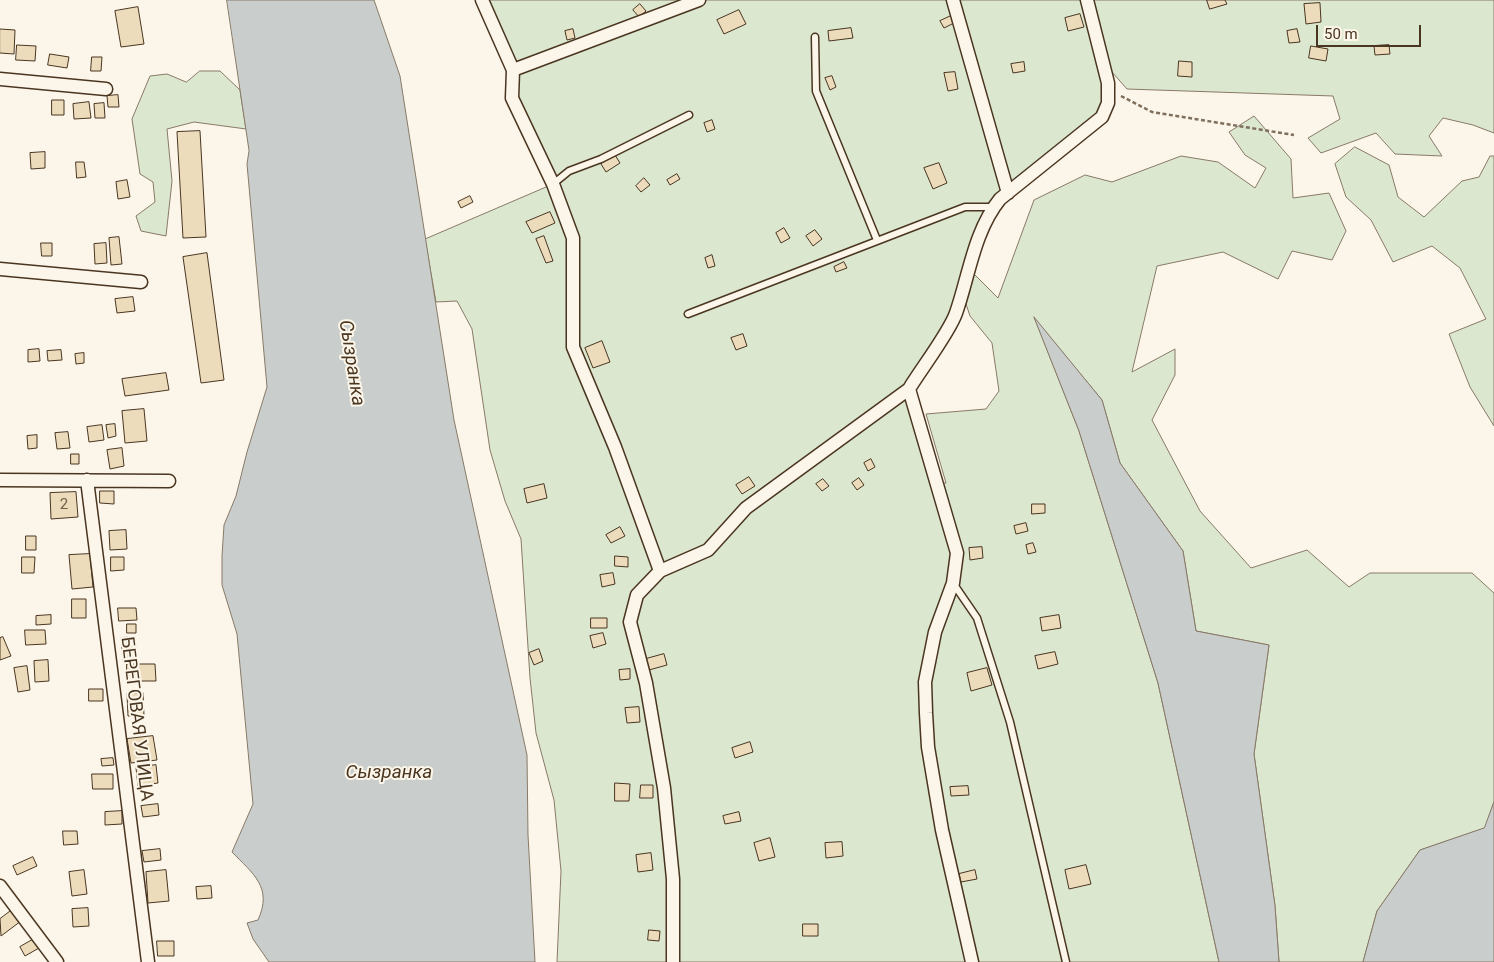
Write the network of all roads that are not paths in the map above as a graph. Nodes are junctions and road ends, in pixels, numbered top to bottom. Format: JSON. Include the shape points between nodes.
{"nodes":[{"id":1,"x":482,"y":0,"type":"edge"},
{"id":2,"x":699,"y":0,"type":"edge"},
{"id":3,"x":953,"y":0,"type":"edge"},
{"id":4,"x":1088,"y":0,"type":"edge"},
{"id":5,"x":815,"y":37,"type":"dead end"},
{"id":6,"x":513,"y":70,"type":"junction"},
{"id":7,"x":0,"y":79,"type":"edge"},
{"id":8,"x":106,"y":89,"type":"dead end"},
{"id":9,"x":689,"y":115,"type":"dead end"},
{"id":10,"x":553,"y":184,"type":"junction"},
{"id":11,"x":1008,"y":193,"type":"junction"},
{"id":12,"x":994,"y":207,"type":"junction"},
{"id":13,"x":877,"y":240,"type":"junction"},
{"id":14,"x":0,"y":269,"type":"edge"},
{"id":15,"x":141,"y":282,"type":"dead end"},
{"id":16,"x":688,"y":314,"type":"dead end"},
{"id":17,"x":909,"y":389,"type":"junction"},
{"id":18,"x":0,"y":480,"type":"edge"},
{"id":19,"x":87,"y":480,"type":"junction"},
{"id":20,"x":169,"y":481,"type":"dead end"},
{"id":21,"x":660,"y":571,"type":"junction"},
{"id":22,"x":953,"y":583,"type":"junction"},
{"id":23,"x":0,"y":886,"type":"edge"},
{"id":24,"x":57,"y":962,"type":"edge"},
{"id":25,"x":148,"y":962,"type":"edge"},
{"id":26,"x":673,"y":962,"type":"edge"},
{"id":27,"x":972,"y":962,"type":"edge"},
{"id":28,"x":1066,"y":962,"type":"edge"}],
"edges":[{"from":1,"to":6,"type":"street"},
{"from":2,"to":6,"type":"street"},
{"from":3,"to":11,"type":"street"},
{"from":4,"to":11,"type":"street","via":[[1108,103],[1102,117]]},
{"from":5,"to":13,"type":"lane","via":[[816,90]]},
{"from":6,"to":10,"type":"street","via":[[512,98]]},
{"from":7,"to":8,"type":"street"},
{"from":9,"to":10,"type":"lane","via":[[601,160],[569,171]]},
{"from":10,"to":21,"type":"street","via":[[573,238],[573,347],[615,447]]},
{"from":11,"to":12,"type":"street"},
{"from":12,"to":13,"type":"lane","via":[[965,207]]},
{"from":12,"to":17,"type":"street","via":[[970,260],[955,316]]},
{"from":13,"to":16,"type":"lane"},
{"from":14,"to":15,"type":"street"},
{"from":17,"to":21,"type":"street","via":[[746,508],[708,550]]},
{"from":17,"to":22,"type":"street","via":[[957,553]]},
{"from":18,"to":19,"type":"street"},
{"from":19,"to":20,"type":"street"},
{"from":19,"to":25,"type":"street","name":"БЕРЕГОВАЯ УЛИЦА"},
{"from":21,"to":26,"type":"street","via":[[637,596],[630,622],[646,684],[664,788],[673,879]]},
{"from":22,"to":27,"type":"street","via":[[935,632],[925,682],[926,712],[928,747],[942,830]]},
{"from":22,"to":28,"type":"lane","via":[[977,618],[1010,722]]},
{"from":23,"to":24,"type":"street"}]}
